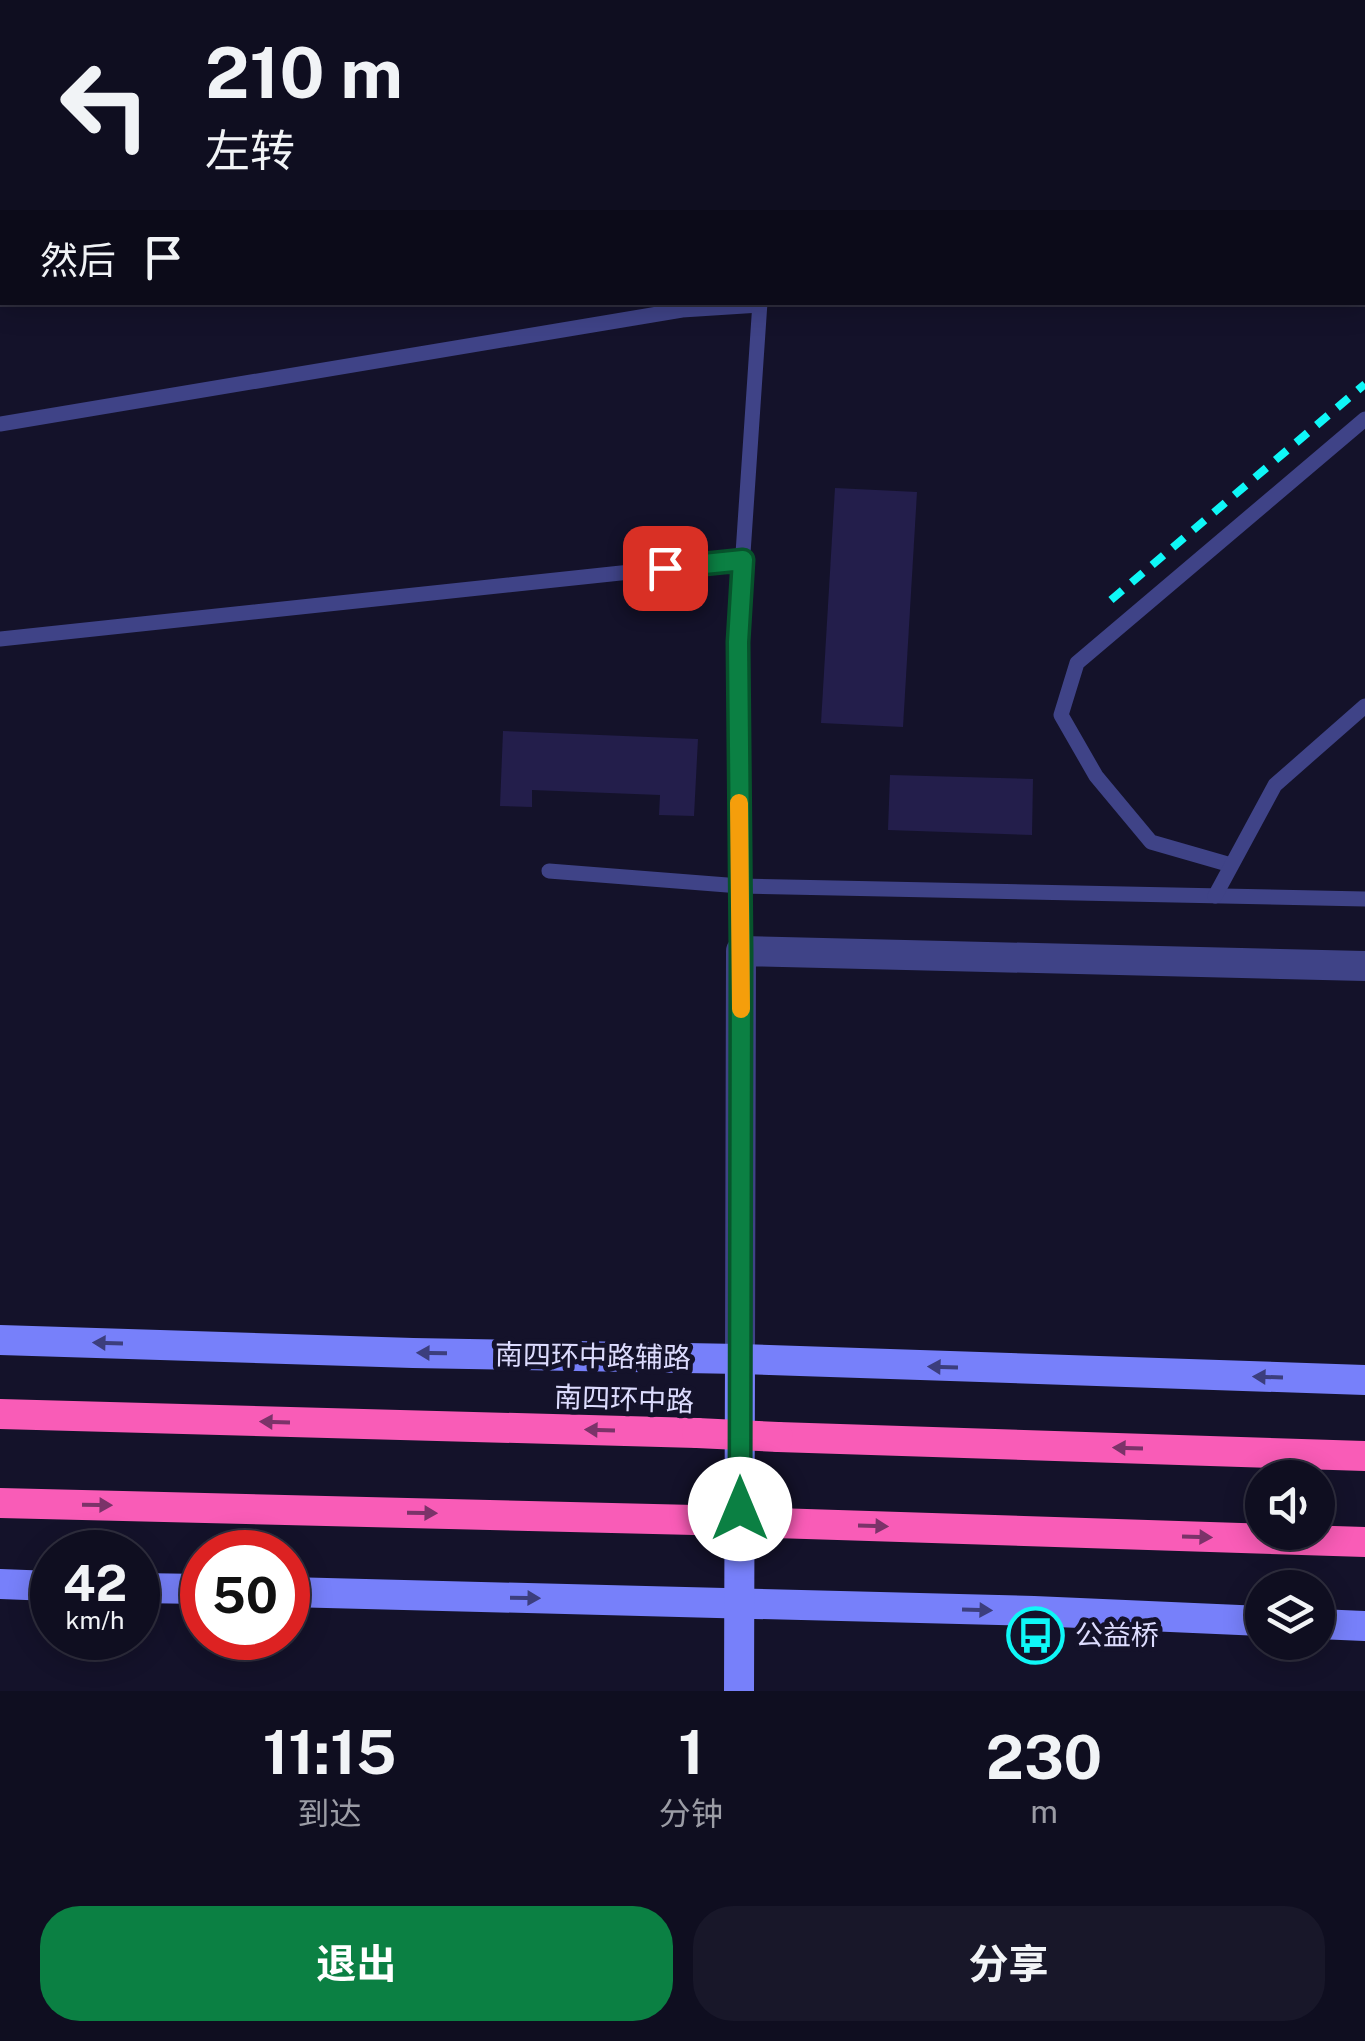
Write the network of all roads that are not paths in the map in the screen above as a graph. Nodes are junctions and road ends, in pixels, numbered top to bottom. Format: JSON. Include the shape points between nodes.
{"nodes":[{"id":1,"x":747,"y":305,"type":"edge"},
{"id":2,"x":760,"y":305,"type":"edge"},
{"id":3,"x":1365,"y":419,"type":"edge"},
{"id":4,"x":0,"y":424,"type":"edge"},
{"id":5,"x":743,"y":560,"type":"junction"},
{"id":6,"x":0,"y":639,"type":"edge"},
{"id":7,"x":1365,"y":706,"type":"edge"},
{"id":8,"x":1231,"y":865,"type":"junction"},
{"id":9,"x":549,"y":871,"type":"dead end"},
{"id":10,"x":740,"y":886,"type":"junction"},
{"id":11,"x":1215,"y":896,"type":"junction"},
{"id":12,"x":1365,"y":899,"type":"edge"},
{"id":13,"x":741,"y":952,"type":"junction"},
{"id":14,"x":1365,"y":966,"type":"edge"},
{"id":15,"x":0,"y":1340,"type":"edge"},
{"id":16,"x":740,"y":1358,"type":"junction"},
{"id":17,"x":1365,"y":1380,"type":"edge"},
{"id":18,"x":0,"y":1414,"type":"edge"},
{"id":19,"x":1365,"y":1456,"type":"edge"},
{"id":20,"x":0,"y":1502,"type":"edge"},
{"id":21,"x":1365,"y":1542,"type":"edge"},
{"id":22,"x":0,"y":1584,"type":"edge"},
{"id":23,"x":30,"y":1585,"type":"edge"},
{"id":24,"x":310,"y":1593,"type":"edge"},
{"id":25,"x":740,"y":1603,"type":"junction"},
{"id":26,"x":1245,"y":1620,"type":"edge"},
{"id":27,"x":1335,"y":1625,"type":"edge"},
{"id":28,"x":1365,"y":1626,"type":"edge"},
{"id":29,"x":738,"y":1691,"type":"edge"}],
"edges":[{"from":1,"to":4,"type":"lane","via":[[682,310]]},
{"from":2,"to":5,"type":"lane"},
{"from":3,"to":8,"type":"lane","via":[[1077,664],[1061,715],[1096,776],[1151,842]]},
{"from":5,"to":6,"type":"lane"},
{"from":5,"to":10,"type":"lane"},
{"from":7,"to":8,"type":"lane","via":[[1275,785]]},
{"from":8,"to":11,"type":"lane"},
{"from":9,"to":10,"type":"lane"},
{"from":10,"to":11,"type":"lane"},
{"from":10,"to":13,"type":"lane"},
{"from":11,"to":12,"type":"lane"},
{"from":13,"to":14,"type":"street"},
{"from":13,"to":16,"type":"street"},
{"from":16,"to":15,"type":"main road","name":"南四环中路辅路","one_way":true},
{"from":17,"to":16,"type":"main road","name":"南四环中路辅路","one_way":true},
{"from":16,"to":25,"type":"main road"},
{"from":19,"to":18,"type":"highway","name":"南四环中路","one_way":true,"bridge":true},
{"from":20,"to":21,"type":"highway","one_way":true,"bridge":true},
{"from":22,"to":23,"type":"main road"},
{"from":24,"to":25,"type":"main road","one_way":true},
{"from":25,"to":26,"type":"main road","one_way":true},
{"from":25,"to":29,"type":"main road"},
{"from":27,"to":28,"type":"main road"}]}
